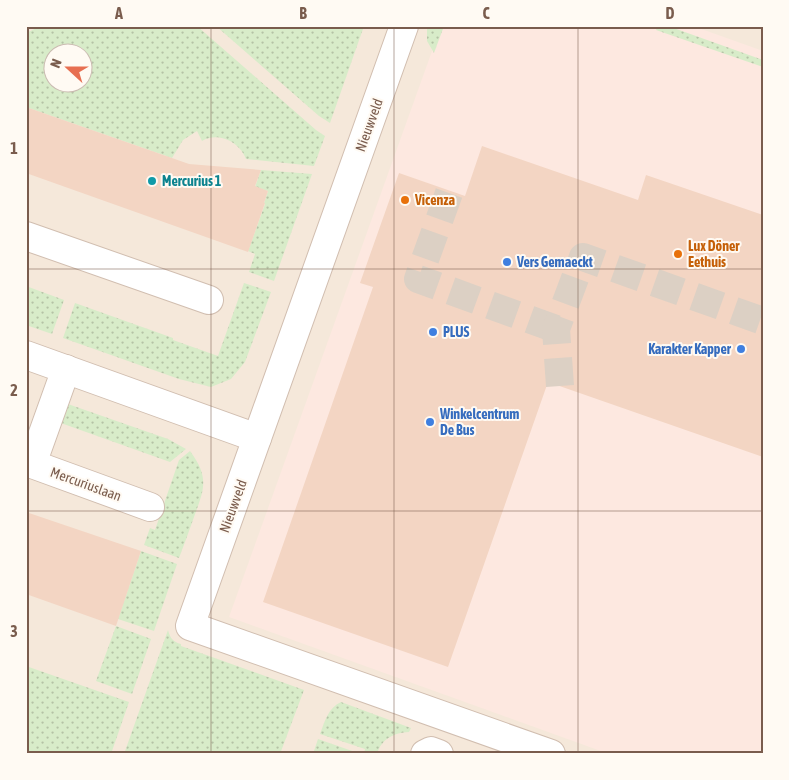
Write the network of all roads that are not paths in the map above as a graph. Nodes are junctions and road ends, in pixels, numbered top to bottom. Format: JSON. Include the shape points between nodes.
{"nodes":[{"id":1,"x":404,"y":26,"type":"edge"},
{"id":2,"x":26,"y":236,"type":"edge"},
{"id":3,"x":209,"y":300,"type":"dead end"},
{"id":4,"x":26,"y":355,"type":"edge"},
{"id":5,"x":66,"y":369,"type":"junction"},
{"id":6,"x":257,"y":438,"type":"junction"},
{"id":7,"x":150,"y":507,"type":"dead end"},
{"id":8,"x":425,"y":754,"type":"edge"},
{"id":9,"x":440,"y":754,"type":"edge"},
{"id":10,"x":551,"y":754,"type":"edge"}],
"edges":[{"from":1,"to":6,"type":"street","name":"Nieuwveld"},
{"from":2,"to":3,"type":"street"},
{"from":4,"to":5,"type":"street"},
{"from":5,"to":6,"type":"street"},
{"from":5,"to":7,"type":"street","name":"Mercuriuslaan","via":[[32,464]]},
{"from":6,"to":10,"type":"street","name":"Nieuwveld","via":[[190,626]]},
{"from":8,"to":9,"type":"street","via":[[431,751]]}]}
